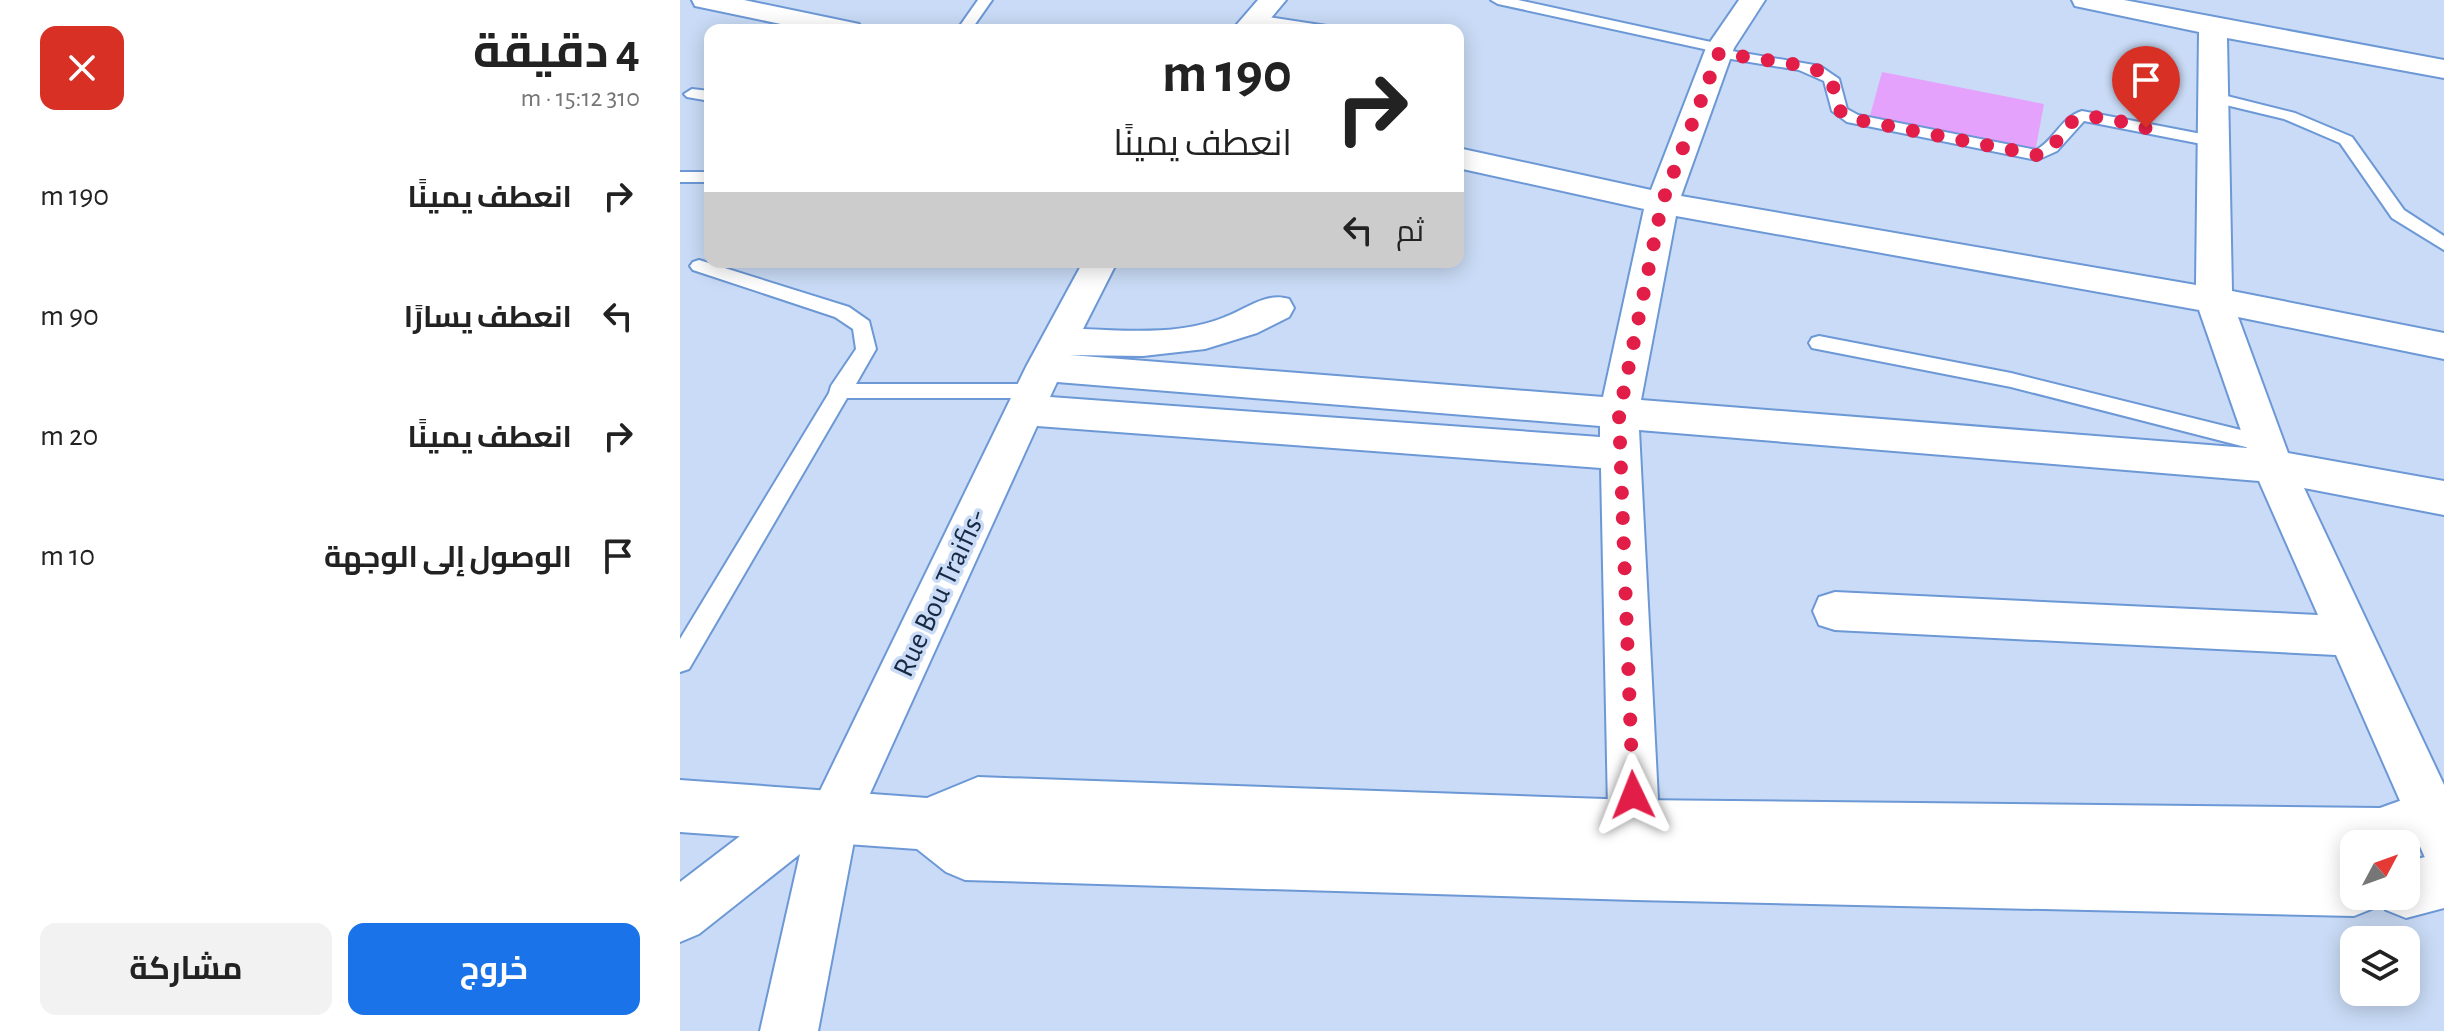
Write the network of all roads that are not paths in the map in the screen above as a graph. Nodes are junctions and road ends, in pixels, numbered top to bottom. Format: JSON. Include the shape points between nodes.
{"nodes":[{"id":1,"x":705,"y":0,"type":"edge"},
{"id":2,"x":985,"y":0,"type":"edge"},
{"id":3,"x":1498,"y":0,"type":"edge"},
{"id":4,"x":1752,"y":0,"type":"edge"},
{"id":5,"x":2085,"y":0,"type":"edge"},
{"id":6,"x":1258,"y":16,"type":"edge"},
{"id":7,"x":820,"y":24,"type":"edge"},
{"id":8,"x":968,"y":24,"type":"edge"},
{"id":9,"x":1297,"y":24,"type":"edge"},
{"id":10,"x":2213,"y":27,"type":"junction"},
{"id":11,"x":1719,"y":51,"type":"junction"},
{"id":12,"x":2444,"y":69,"type":"edge"},
{"id":13,"x":692,"y":94,"type":"dead end"},
{"id":14,"x":704,"y":95,"type":"edge"},
{"id":15,"x":2211,"y":97,"type":"junction"},
{"id":16,"x":2212,"y":141,"type":"junction"},
{"id":17,"x":1464,"y":159,"type":"edge"},
{"id":18,"x":680,"y":177,"type":"edge"},
{"id":19,"x":704,"y":177,"type":"edge"},
{"id":20,"x":1662,"y":203,"type":"junction"},
{"id":21,"x":2444,"y":244,"type":"edge"},
{"id":22,"x":699,"y":266,"type":"dead end"},
{"id":23,"x":704,"y":268,"type":"edge"},
{"id":24,"x":705,"y":268,"type":"edge"},
{"id":25,"x":1097,"y":268,"type":"edge"},
{"id":26,"x":2214,"y":300,"type":"junction"},
{"id":27,"x":1276,"y":308,"type":"dead end"},
{"id":28,"x":1819,"y":343,"type":"dead end"},
{"id":29,"x":2444,"y":346,"type":"edge"},
{"id":30,"x":1042,"y":377,"type":"junction"},
{"id":31,"x":838,"y":391,"type":"junction"},
{"id":32,"x":1619,"y":415,"type":"junction"},
{"id":33,"x":1619,"y":454,"type":"junction"},
{"id":34,"x":2269,"y":455,"type":"junction"},
{"id":35,"x":2444,"y":498,"type":"edge"},
{"id":36,"x":1835,"y":611,"type":"dead end"},
{"id":37,"x":2350,"y":636,"type":"junction"},
{"id":38,"x":680,"y":661,"type":"edge"},
{"id":39,"x":680,"y":806,"type":"edge"},
{"id":40,"x":820,"y":817,"type":"junction"},
{"id":41,"x":2440,"y":823,"type":"edge"},
{"id":42,"x":1635,"y":849,"type":"junction"},
{"id":43,"x":2444,"y":880,"type":"edge"},
{"id":44,"x":2420,"y":886,"type":"edge"},
{"id":45,"x":2340,"y":887,"type":"edge"},
{"id":46,"x":680,"y":915,"type":"edge"},
{"id":47,"x":789,"y":1031,"type":"edge"}],
"edges":[{"from":1,"to":7,"type":"street"},
{"from":2,"to":8,"type":"lane"},
{"from":3,"to":11,"type":"lane"},
{"from":4,"to":11,"type":"street"},
{"from":5,"to":10,"type":"street"},
{"from":6,"to":9,"type":"lane"},
{"from":10,"to":12,"type":"street"},
{"from":10,"to":15,"type":"street"},
{"from":11,"to":16,"type":"lane","via":[[1815,69],[1831,79],[1840,111],[1853,119],[2037,155],[2056,146],[2069,122],[2082,116]]},
{"from":11,"to":20,"type":"street"},
{"from":13,"to":14,"type":"lane"},
{"from":15,"to":16,"type":"street"},
{"from":15,"to":21,"type":"lane","via":[[2289,116],[2346,140],[2398,214]]},
{"from":16,"to":26,"type":"street"},
{"from":17,"to":20,"type":"street"},
{"from":18,"to":19,"type":"lane"},
{"from":20,"to":26,"type":"street"},
{"from":20,"to":32,"type":"street"},
{"from":22,"to":23,"type":"lane"},
{"from":24,"to":31,"type":"lane","via":[[842,312],[862,326],[866,349]]},
{"from":25,"to":30,"type":"street","name":"Rue Bou Traifis-"},
{"from":26,"to":29,"type":"street"},
{"from":26,"to":34,"type":"street"},
{"from":27,"to":30,"type":"street","via":[[1228,330],[1142,344]]},
{"from":28,"to":34,"type":"lane","via":[[2011,380]]},
{"from":30,"to":31,"type":"lane"},
{"from":30,"to":32,"type":"street"},
{"from":30,"to":33,"type":"street","via":[[1128,420]]},
{"from":30,"to":40,"type":"street","name":"Rue Bou Traifis-"},
{"from":31,"to":38,"type":"lane"},
{"from":32,"to":33,"type":"street"},
{"from":32,"to":34,"type":"street"},
{"from":33,"to":42,"type":"street"},
{"from":34,"to":35,"type":"street"},
{"from":34,"to":37,"type":"street"},
{"from":36,"to":37,"type":"street"},
{"from":37,"to":41,"type":"street"},
{"from":39,"to":40,"type":"street"},
{"from":40,"to":42,"type":"street","via":[[927,824],[965,853]]},
{"from":40,"to":46,"type":"street"},
{"from":40,"to":47,"type":"street"},
{"from":41,"to":42,"type":"street","via":[[2380,835]]},
{"from":42,"to":45,"type":"street"},
{"from":43,"to":44,"type":"street"}]}
